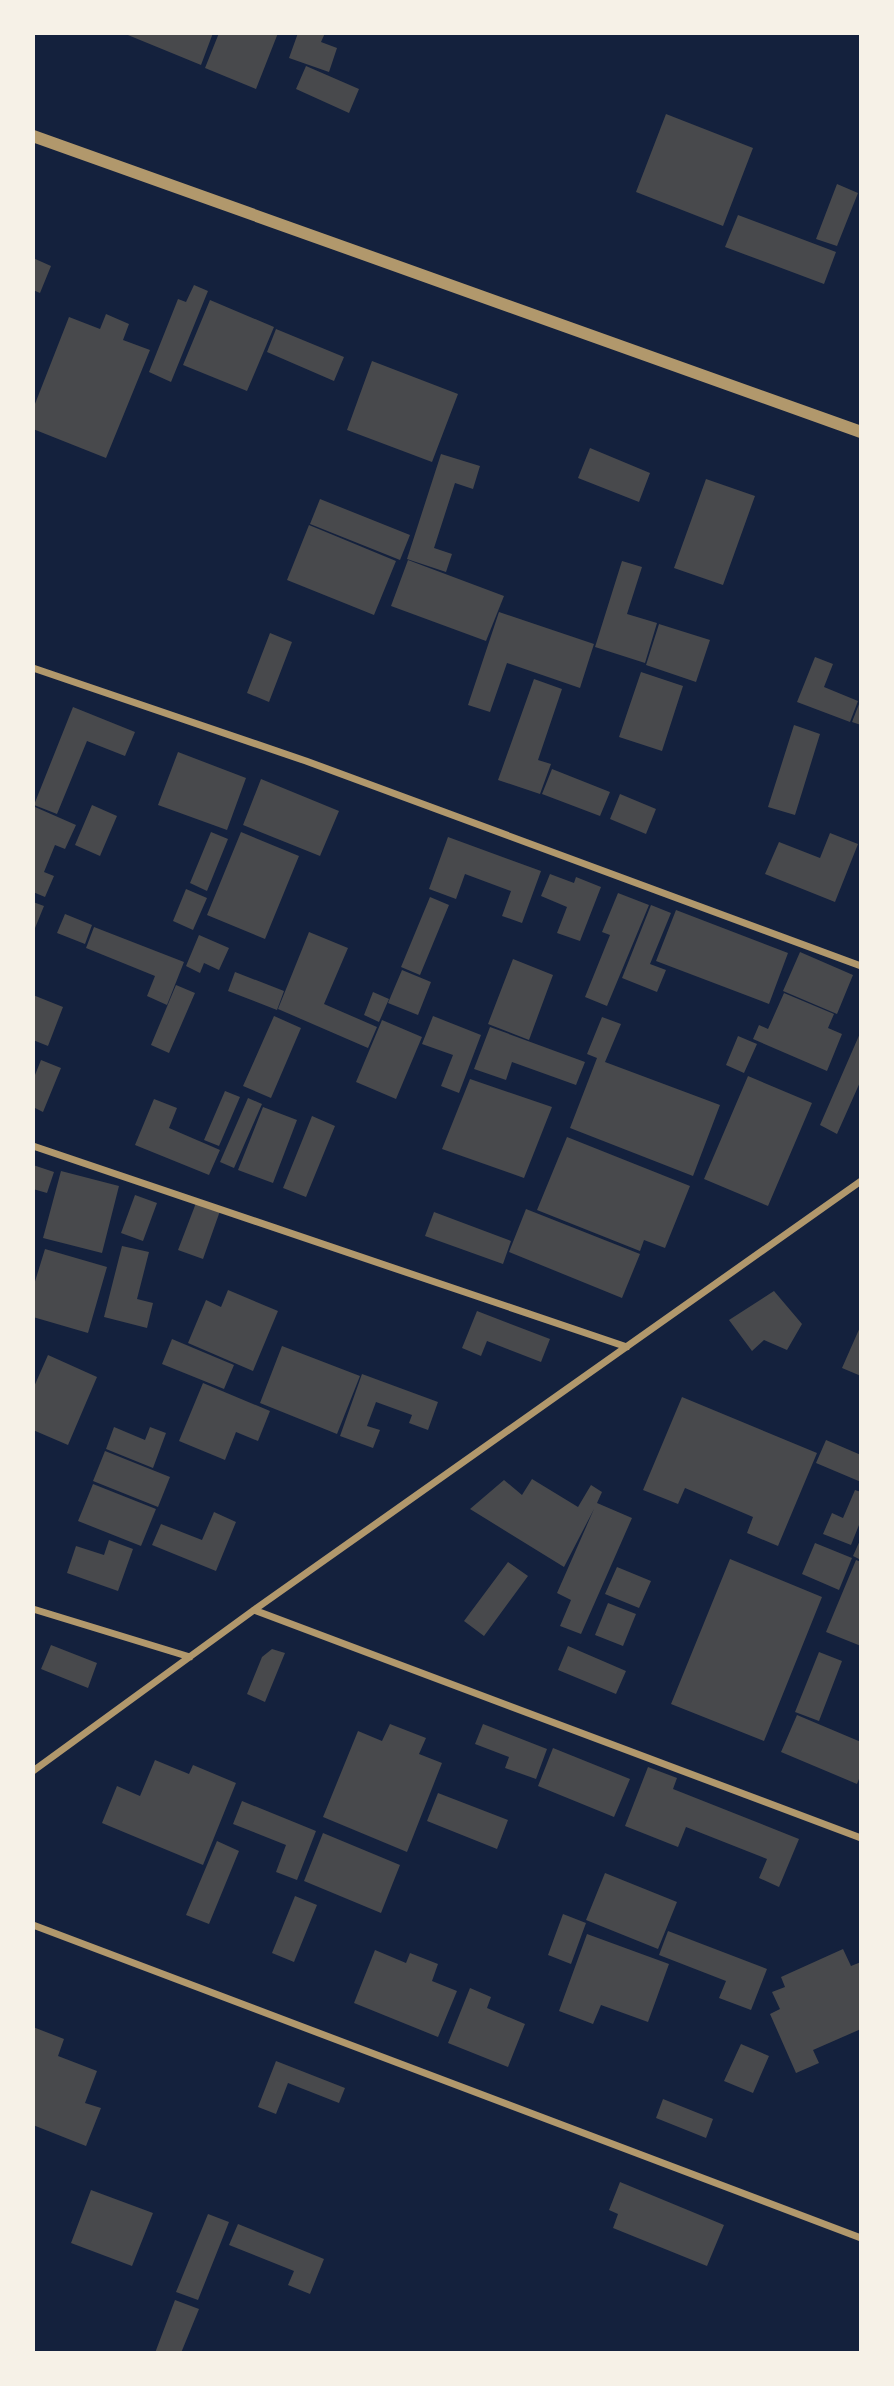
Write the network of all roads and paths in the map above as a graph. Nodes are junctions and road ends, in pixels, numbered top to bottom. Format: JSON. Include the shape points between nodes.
{"nodes":[{"id":1,"x":33,"y":136,"type":"edge"},
{"id":2,"x":861,"y":432,"type":"edge"},
{"id":3,"x":33,"y":668,"type":"edge"},
{"id":4,"x":861,"y":966,"type":"edge"},
{"id":5,"x":33,"y":1146,"type":"edge"},
{"id":6,"x":861,"y":1181,"type":"edge"},
{"id":7,"x":627,"y":1347,"type":"junction"},
{"id":8,"x":33,"y":1609,"type":"edge"},
{"id":9,"x":254,"y":1610,"type":"junction"},
{"id":10,"x":190,"y":1657,"type":"junction"},
{"id":11,"x":33,"y":1770,"type":"edge"},
{"id":12,"x":861,"y":1838,"type":"edge"},
{"id":13,"x":33,"y":1924,"type":"edge"},
{"id":14,"x":861,"y":2238,"type":"edge"}],
"edges":[{"from":1,"to":2,"type":"street"},
{"from":3,"to":4,"type":"street","via":[[306,761]]},
{"from":5,"to":7,"type":"street"},
{"from":6,"to":7,"type":"street"},
{"from":7,"to":9,"type":"street"},
{"from":8,"to":10,"type":"street"},
{"from":9,"to":10,"type":"street"},
{"from":9,"to":12,"type":"street"},
{"from":10,"to":11,"type":"street"},
{"from":13,"to":14,"type":"street"}]}
